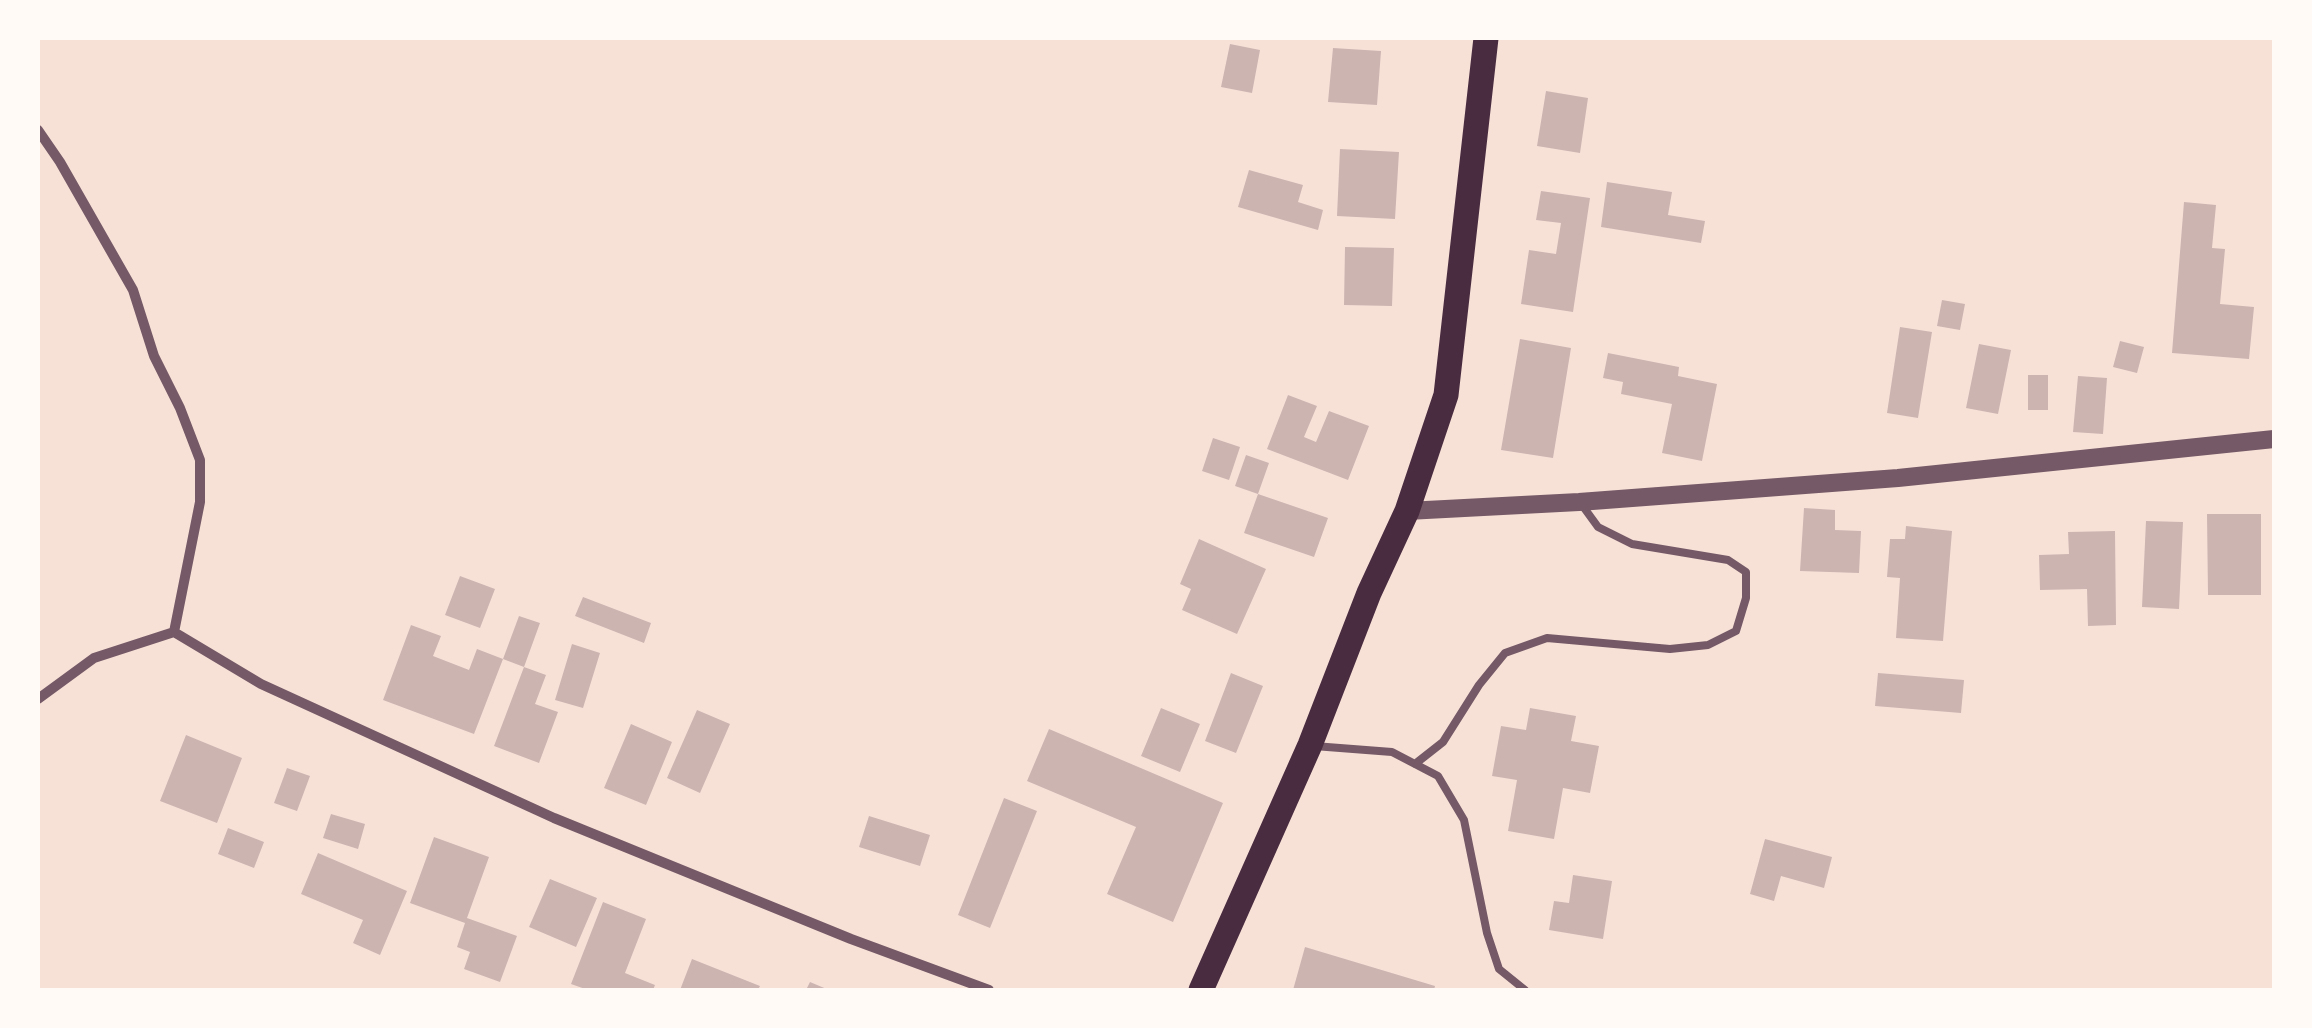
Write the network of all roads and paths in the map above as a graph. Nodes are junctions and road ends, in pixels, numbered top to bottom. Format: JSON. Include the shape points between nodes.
{"nodes":[{"id":1,"x":1486,"y":38,"type":"edge"},
{"id":2,"x":38,"y":130,"type":"edge"},
{"id":3,"x":2274,"y":439,"type":"edge"},
{"id":4,"x":1580,"y":502,"type":"junction"},
{"id":5,"x":1407,"y":511,"type":"junction"},
{"id":6,"x":174,"y":632,"type":"junction"},
{"id":7,"x":38,"y":699,"type":"edge"},
{"id":8,"x":1310,"y":745,"type":"junction"},
{"id":9,"x":1415,"y":764,"type":"junction"},
{"id":10,"x":989,"y":990,"type":"edge"},
{"id":11,"x":1202,"y":990,"type":"edge"},
{"id":12,"x":1525,"y":990,"type":"edge"}],
"edges":[{"from":1,"to":5,"type":"main road","via":[[1446,395]]},
{"from":2,"to":6,"type":"street","via":[[133,290],[200,460],[200,502]]},
{"from":3,"to":4,"type":"street"},
{"from":4,"to":5,"type":"street"},
{"from":4,"to":9,"type":"lane","via":[[1598,527],[1632,544],[1728,560],[1746,572],[1736,631],[1708,645],[1670,649],[1547,638],[1505,653],[1443,742]]},
{"from":5,"to":8,"type":"main road"},
{"from":6,"to":7,"type":"street","via":[[94,658]]},
{"from":6,"to":10,"type":"street","via":[[261,684],[554,818]]},
{"from":8,"to":9,"type":"lane","via":[[1392,752]]},
{"from":8,"to":11,"type":"main road"},
{"from":9,"to":12,"type":"lane","via":[[1438,776],[1464,820],[1498,970]]}]}
